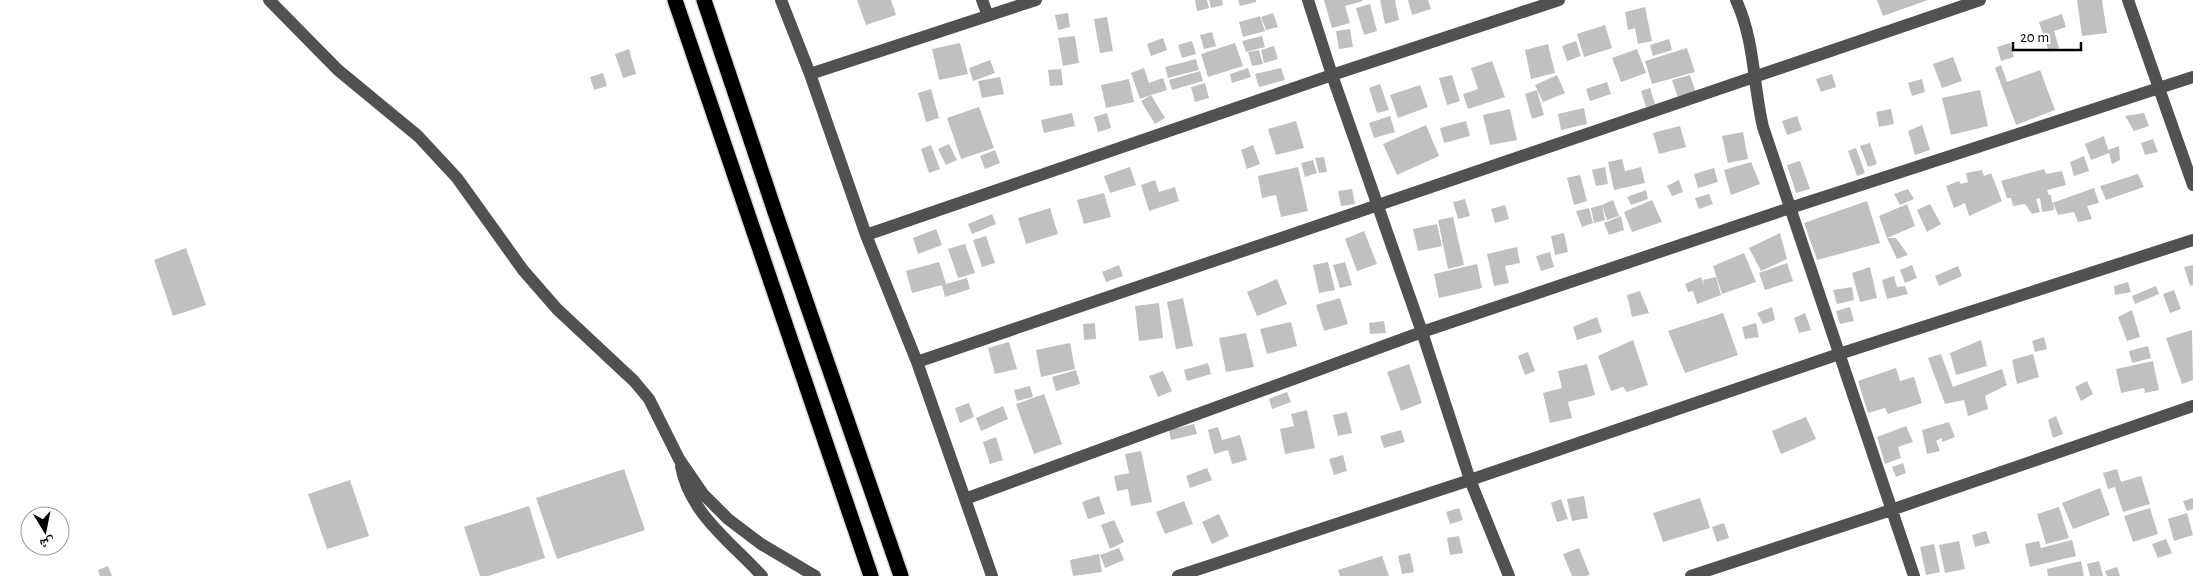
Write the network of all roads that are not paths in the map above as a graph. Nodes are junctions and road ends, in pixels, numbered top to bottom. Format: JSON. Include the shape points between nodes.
{"nodes":[{"id":1,"x":269,"y":0,"type":"edge"},
{"id":2,"x":675,"y":0,"type":"edge"},
{"id":3,"x":704,"y":0,"type":"edge"},
{"id":4,"x":781,"y":0,"type":"edge"},
{"id":5,"x":982,"y":0,"type":"edge"},
{"id":6,"x":1036,"y":0,"type":"edge"},
{"id":7,"x":1308,"y":0,"type":"edge"},
{"id":8,"x":1559,"y":0,"type":"edge"},
{"id":9,"x":1736,"y":0,"type":"edge"},
{"id":10,"x":1980,"y":0,"type":"edge"},
{"id":11,"x":2128,"y":0,"type":"edge"},
{"id":12,"x":988,"y":16,"type":"junction"},
{"id":13,"x":810,"y":74,"type":"junction"},
{"id":14,"x":1332,"y":75,"type":"junction"},
{"id":15,"x":2193,"y":77,"type":"edge"},
{"id":16,"x":1753,"y":78,"type":"junction"},
{"id":17,"x":2158,"y":89,"type":"junction"},
{"id":18,"x":2193,"y":184,"type":"edge"},
{"id":19,"x":1379,"y":206,"type":"junction"},
{"id":20,"x":1790,"y":208,"type":"junction"},
{"id":21,"x":866,"y":235,"type":"junction"},
{"id":22,"x":2193,"y":240,"type":"edge"},
{"id":23,"x":1422,"y":332,"type":"junction"},
{"id":24,"x":1839,"y":354,"type":"junction"},
{"id":25,"x":916,"y":362,"type":"junction"},
{"id":26,"x":2193,"y":406,"type":"edge"},
{"id":27,"x":679,"y":459,"type":"junction"},
{"id":28,"x":1470,"y":480,"type":"junction"},
{"id":29,"x":965,"y":498,"type":"junction"},
{"id":30,"x":1891,"y":510,"type":"junction"},
{"id":31,"x":762,"y":576,"type":"edge"},
{"id":32,"x":816,"y":576,"type":"edge"},
{"id":33,"x":871,"y":576,"type":"edge"},
{"id":34,"x":901,"y":576,"type":"edge"},
{"id":35,"x":992,"y":576,"type":"edge"},
{"id":36,"x":1178,"y":576,"type":"edge"},
{"id":37,"x":1509,"y":576,"type":"edge"},
{"id":38,"x":1691,"y":576,"type":"edge"},
{"id":39,"x":1914,"y":576,"type":"edge"}],
"edges":[{"from":1,"to":27,"type":"street","via":[[338,70],[418,136],[457,178],[523,270],[557,309],[649,399]]},
{"from":2,"to":33,"type":"highway"},
{"from":3,"to":34,"type":"highway"},
{"from":4,"to":13,"type":"street"},
{"from":5,"to":12,"type":"street"},
{"from":6,"to":12,"type":"street"},
{"from":7,"to":14,"type":"street"},
{"from":8,"to":14,"type":"street"},
{"from":9,"to":16,"type":"street","via":[[1745,18]]},
{"from":10,"to":16,"type":"street"},
{"from":11,"to":17,"type":"street"},
{"from":12,"to":13,"type":"street"},
{"from":13,"to":21,"type":"street"},
{"from":14,"to":19,"type":"street"},
{"from":14,"to":21,"type":"street"},
{"from":15,"to":17,"type":"street"},
{"from":16,"to":19,"type":"street"},
{"from":16,"to":20,"type":"street","via":[[1763,127]]},
{"from":17,"to":18,"type":"street"},
{"from":17,"to":20,"type":"street"},
{"from":19,"to":23,"type":"street"},
{"from":19,"to":25,"type":"street"},
{"from":20,"to":23,"type":"street"},
{"from":20,"to":24,"type":"street"},
{"from":21,"to":25,"type":"street"},
{"from":22,"to":24,"type":"street"},
{"from":23,"to":28,"type":"street"},
{"from":23,"to":29,"type":"street"},
{"from":24,"to":28,"type":"street"},
{"from":24,"to":30,"type":"street"},
{"from":25,"to":29,"type":"street"},
{"from":26,"to":30,"type":"street"},
{"from":27,"to":31,"type":"street","via":[[685,485],[695,504]]},
{"from":27,"to":32,"type":"street","via":[[704,494],[728,519],[761,544]]},
{"from":28,"to":36,"type":"street"},
{"from":28,"to":37,"type":"street"},
{"from":29,"to":35,"type":"street"},
{"from":30,"to":38,"type":"street"},
{"from":30,"to":39,"type":"street"}]}
